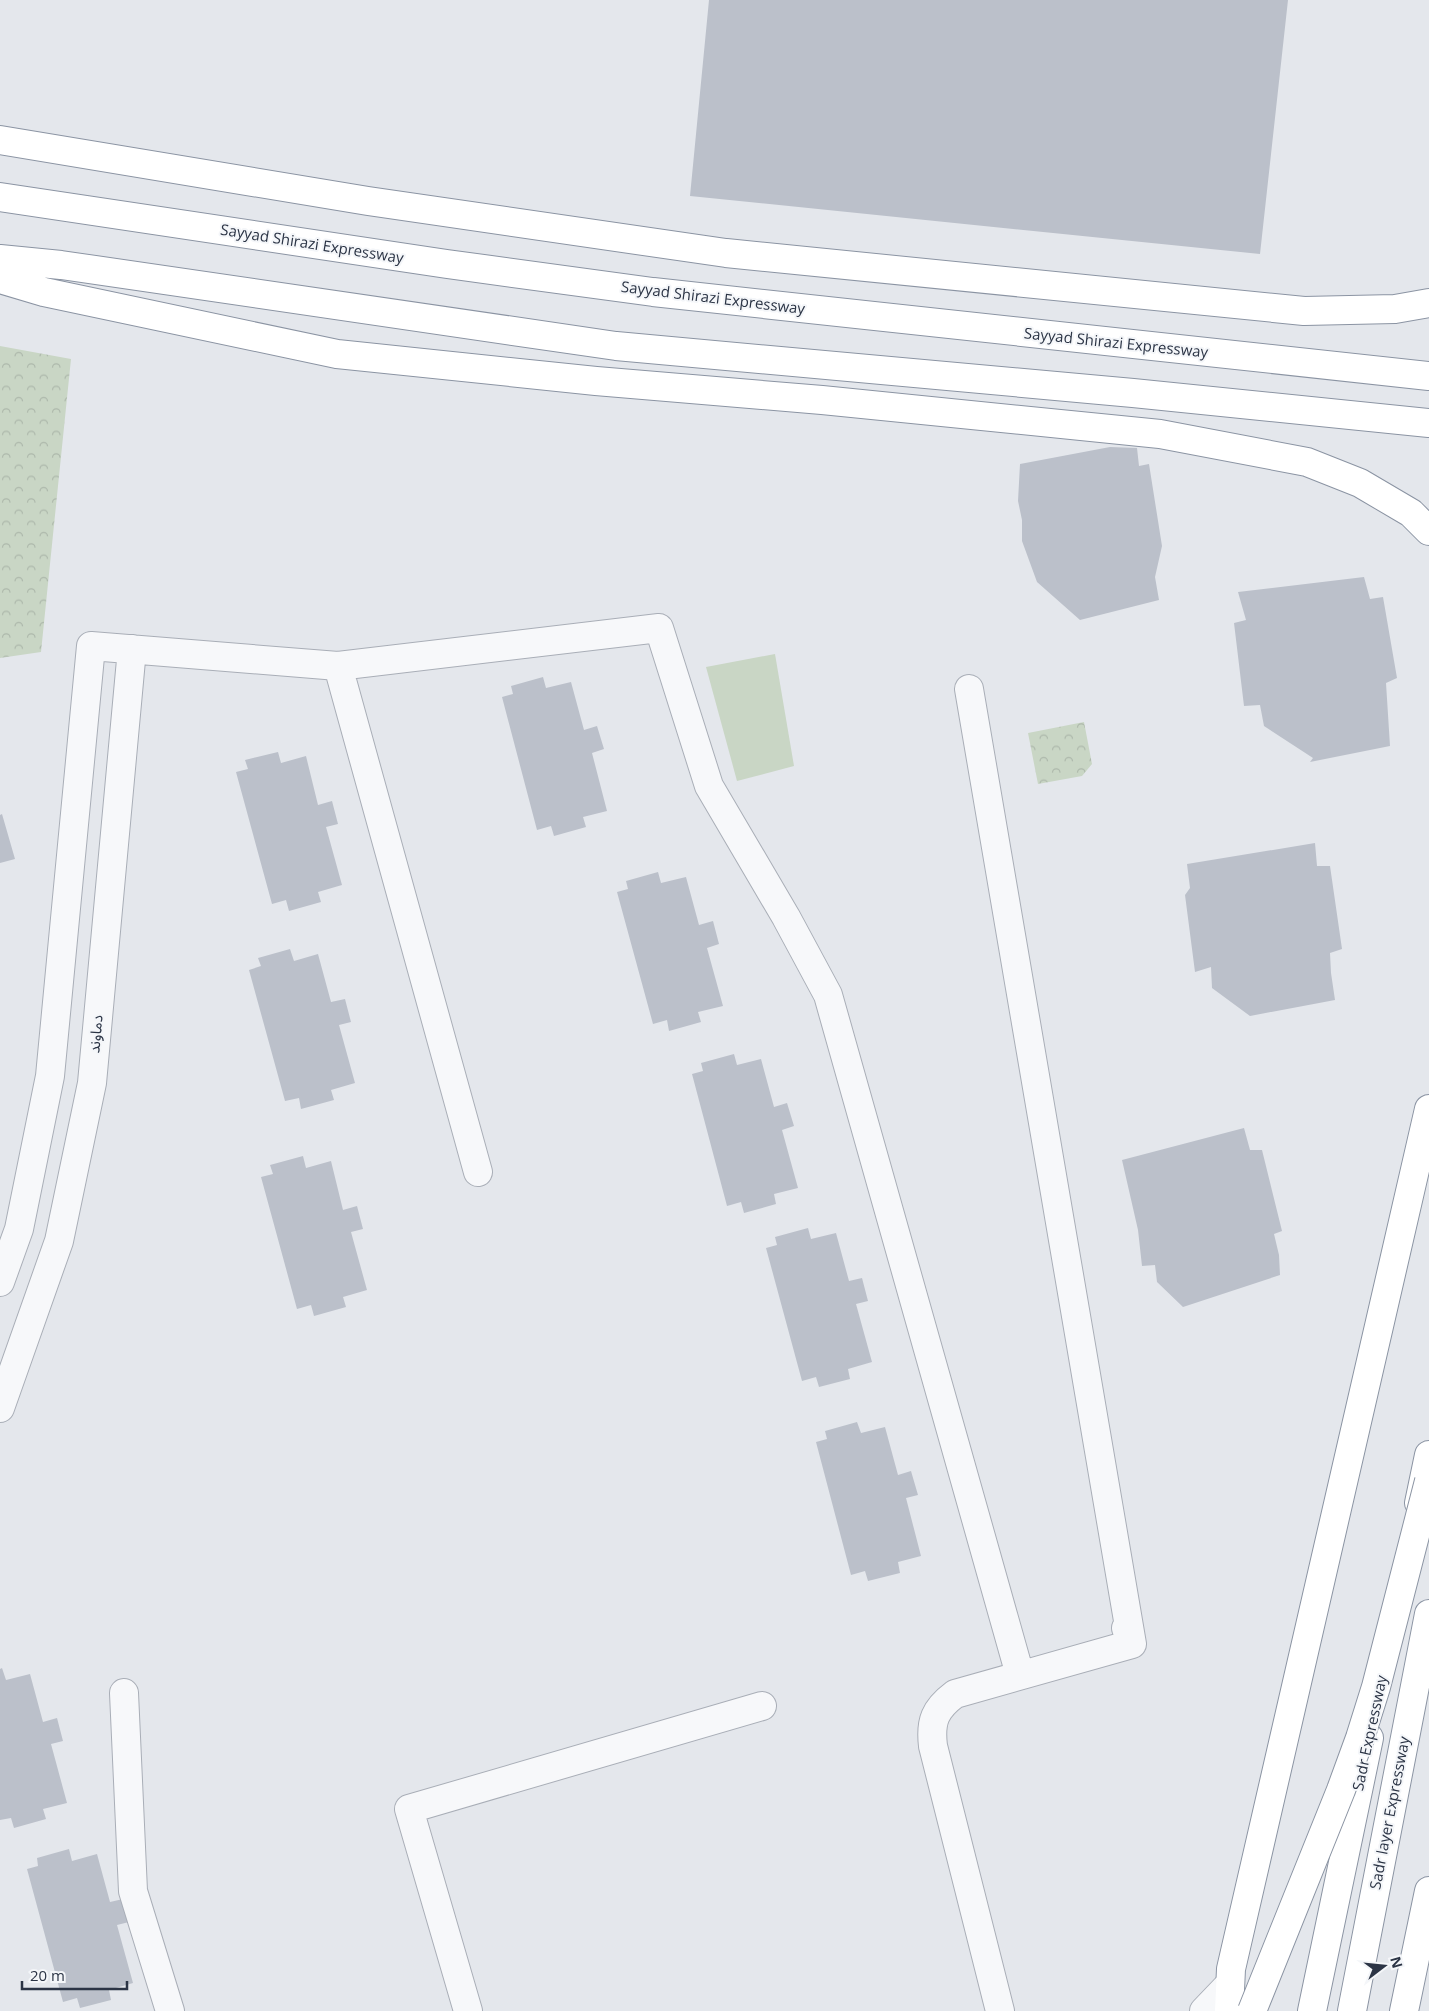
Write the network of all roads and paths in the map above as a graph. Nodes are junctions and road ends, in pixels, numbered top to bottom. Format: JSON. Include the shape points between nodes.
{"nodes":[{"id":1,"x":0,"y":140,"type":"edge"},
{"id":2,"x":0,"y":197,"type":"edge"},
{"id":3,"x":0,"y":260,"type":"edge"},
{"id":4,"x":0,"y":278,"type":"edge"},
{"id":5,"x":1429,"y":302,"type":"edge"},
{"id":6,"x":1429,"y":376,"type":"edge"},
{"id":7,"x":1429,"y":423,"type":"edge"},
{"id":8,"x":1429,"y":531,"type":"edge"},
{"id":9,"x":132,"y":649,"type":"junction"},
{"id":10,"x":338,"y":666,"type":"junction"},
{"id":11,"x":969,"y":689,"type":"dead end"},
{"id":12,"x":1429,"y":1109,"type":"edge"},
{"id":13,"x":478,"y":1172,"type":"dead end"},
{"id":14,"x":0,"y":1282,"type":"edge"},
{"id":15,"x":1077,"y":1384,"type":"dead end"},
{"id":16,"x":0,"y":1408,"type":"edge"},
{"id":17,"x":1429,"y":1455,"type":"edge"},
{"id":18,"x":1429,"y":1480,"type":"edge"},
{"id":19,"x":1429,"y":1614,"type":"edge"},
{"id":20,"x":1132,"y":1644,"type":"junction"},
{"id":21,"x":1020,"y":1675,"type":"junction"},
{"id":22,"x":124,"y":1693,"type":"dead end"},
{"id":23,"x":762,"y":1706,"type":"dead end"},
{"id":24,"x":1429,"y":1891,"type":"edge"},
{"id":25,"x":1227,"y":1999,"type":"edge"},
{"id":26,"x":997,"y":2010,"type":"edge"},
{"id":27,"x":170,"y":2011,"type":"edge"},
{"id":28,"x":468,"y":2011,"type":"edge"},
{"id":29,"x":1204,"y":2011,"type":"edge"},
{"id":30,"x":1252,"y":2011,"type":"edge"},
{"id":31,"x":1312,"y":2011,"type":"edge"},
{"id":32,"x":1352,"y":2011,"type":"edge"},
{"id":33,"x":1404,"y":2011,"type":"edge"}],
"edges":[{"from":1,"to":5,"type":"highway","via":[[368,201],[726,253],[1304,311],[1395,309]]},
{"from":2,"to":6,"type":"highway","name":"Sayyad Shirazi Expressway","via":[[653,292]]},
{"from":3,"to":7,"type":"highway","via":[[61,265],[616,346]]},
{"from":4,"to":8,"type":"highway","via":[[44,292],[337,354],[1160,434],[1307,462],[1360,483],[1411,513]]},
{"from":9,"to":10,"type":"street"},
{"from":9,"to":14,"type":"street","via":[[91,646],[50,1076],[19,1230]]},
{"from":9,"to":16,"type":"street","name":"دماوند","via":[[92,1083],[59,1241]]},
{"from":10,"to":13,"type":"street"},
{"from":10,"to":21,"type":"street","via":[[660,628],[709,786],[828,995]]},
{"from":11,"to":20,"type":"street"},
{"from":12,"to":25,"type":"highway","via":[[1233,1959]]},
{"from":15,"to":20,"type":"street","via":[[1123,1617]]},
{"from":17,"to":31,"type":"highway","name":"Sadr Expressway"},
{"from":18,"to":30,"type":"highway","bridge":true,"via":[[1360,1738]]},
{"from":19,"to":32,"type":"highway","name":"Sadr layer Expressway"},
{"from":20,"to":21,"type":"street"},
{"from":21,"to":26,"type":"street","via":[[955,1694],[935,1716],[931,1731]]},
{"from":22,"to":27,"type":"street","via":[[133,1891]]},
{"from":23,"to":28,"type":"street","via":[[409,1809]]},
{"from":24,"to":33,"type":"highway"},
{"from":25,"to":29,"type":"street"}]}
